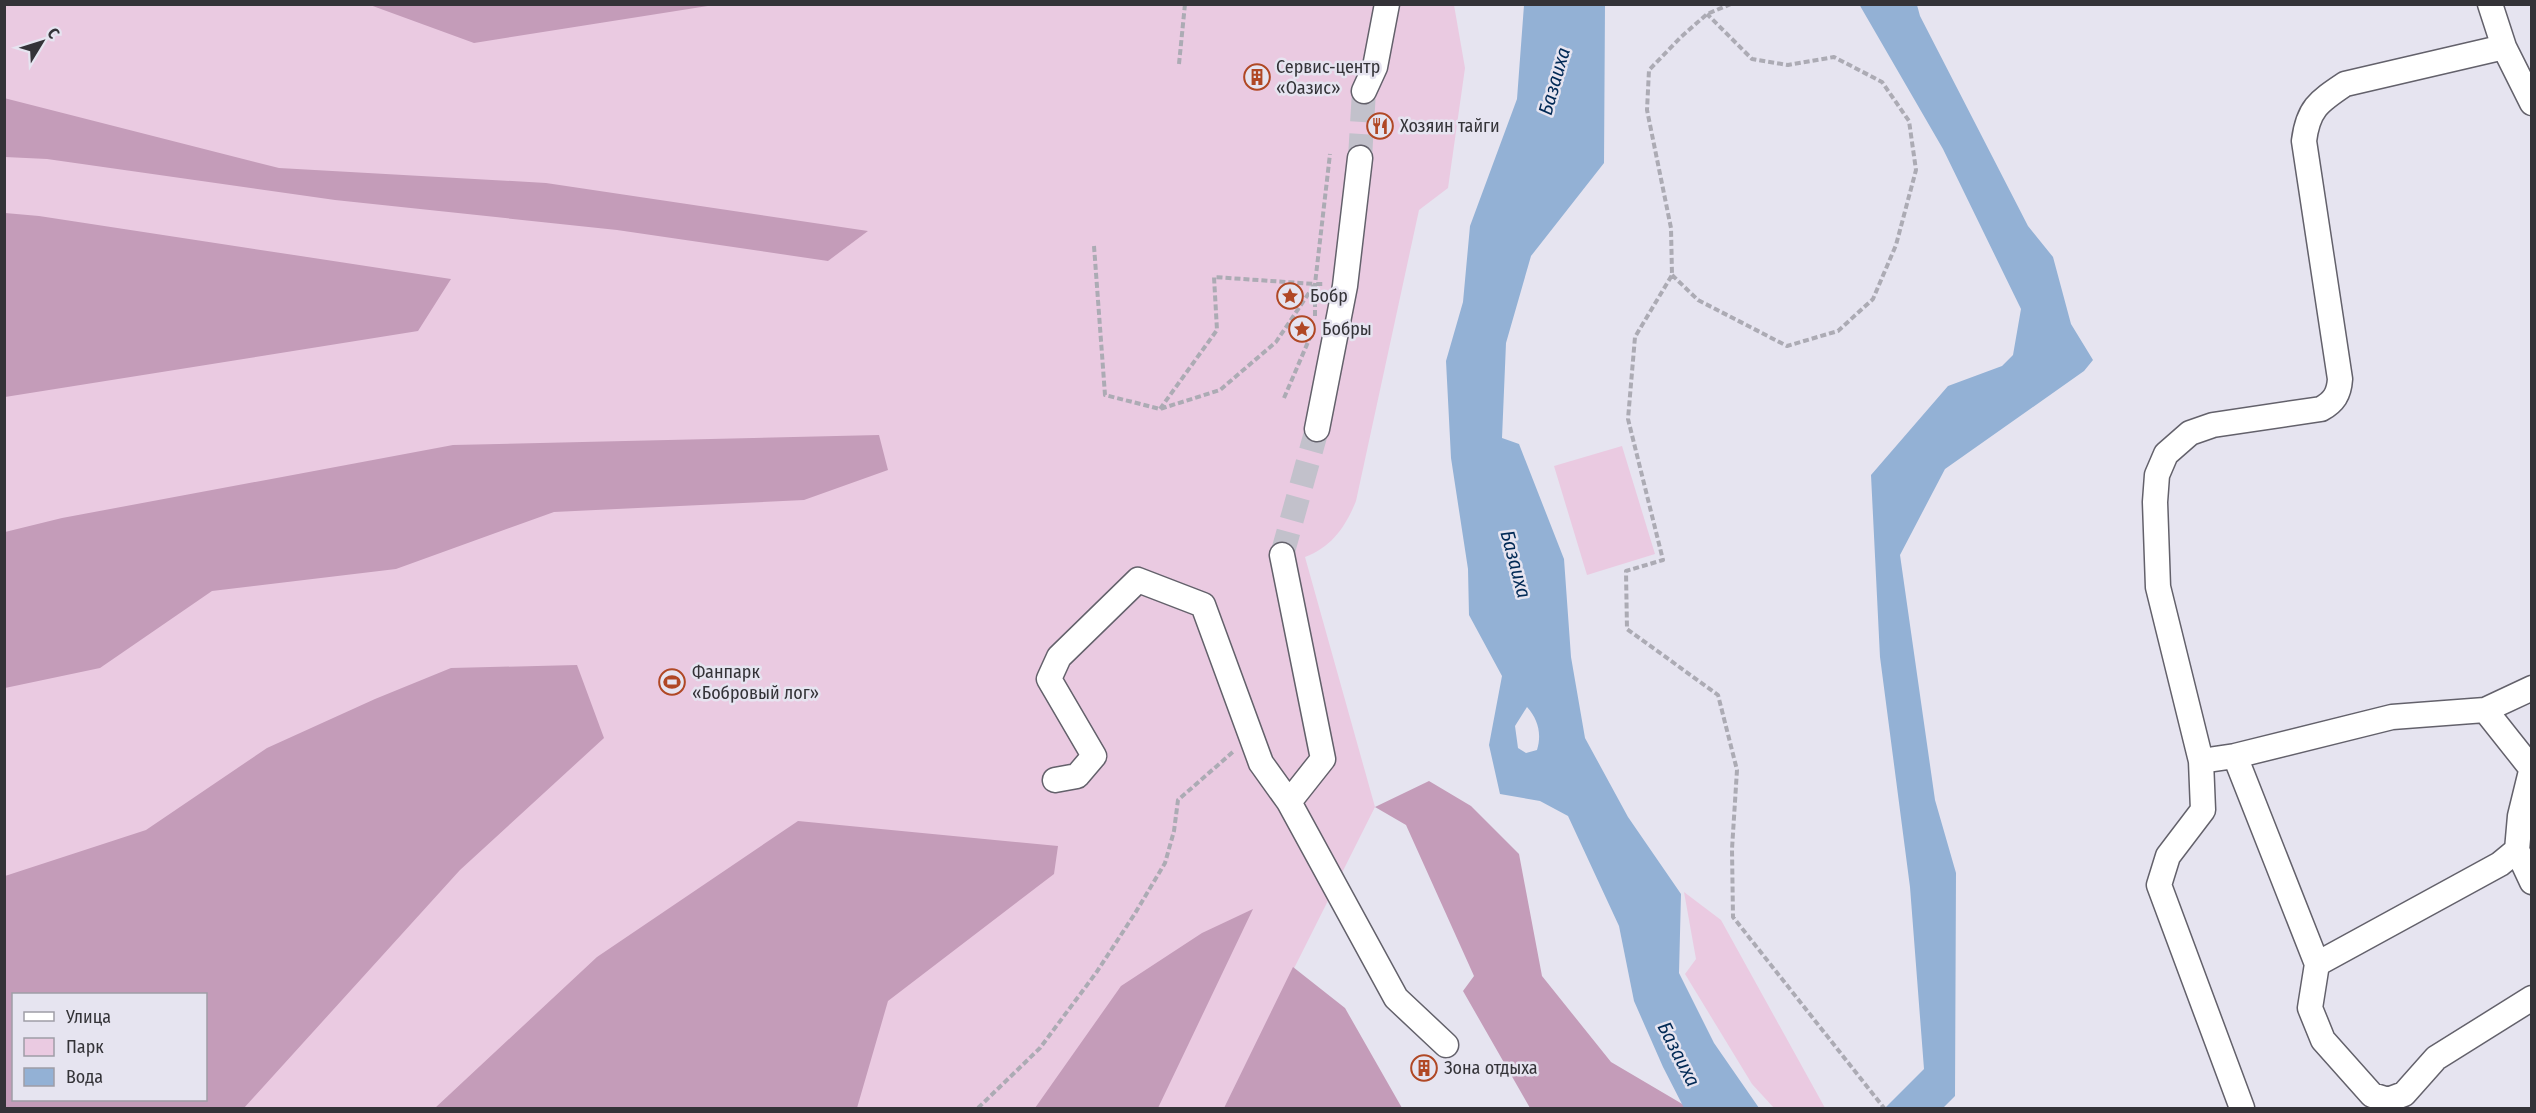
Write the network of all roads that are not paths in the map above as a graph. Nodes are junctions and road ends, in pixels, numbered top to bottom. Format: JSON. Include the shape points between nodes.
{"nodes":[{"id":1,"x":1387,"y":4,"type":"edge"},
{"id":2,"x":2490,"y":4,"type":"edge"},
{"id":3,"x":2504,"y":47,"type":"junction"},
{"id":4,"x":1364,"y":91,"type":"tunnel mouth"},
{"id":5,"x":2532,"y":103,"type":"edge"},
{"id":6,"x":1360,"y":158,"type":"tunnel mouth"},
{"id":7,"x":1317,"y":429,"type":"tunnel mouth"},
{"id":8,"x":1282,"y":555,"type":"tunnel mouth"},
{"id":9,"x":2532,"y":688,"type":"edge"},
{"id":10,"x":2485,"y":710,"type":"junction"},
{"id":11,"x":2235,"y":756,"type":"junction"},
{"id":12,"x":2201,"y":762,"type":"junction"},
{"id":13,"x":2531,"y":767,"type":"edge"},
{"id":14,"x":1055,"y":780,"type":"dead end"},
{"id":15,"x":1289,"y":802,"type":"junction"},
{"id":16,"x":2517,"y":850,"type":"junction"},
{"id":17,"x":2532,"y":882,"type":"edge"},
{"id":18,"x":2317,"y":964,"type":"junction"},
{"id":19,"x":2532,"y":998,"type":"edge"},
{"id":20,"x":1446,"y":1045,"type":"dead end"},
{"id":21,"x":2242,"y":1108,"type":"edge"}],
"edges":[{"from":1,"to":4,"type":"street","via":[[1375,66]]},
{"from":2,"to":3,"type":"street"},
{"from":3,"to":5,"type":"street"},
{"from":3,"to":12,"type":"street","via":[[2345,84],[2325,97],[2307,118],[2304,141],[2339,392],[2332,403],[2321,409],[2213,425],[2190,433],[2166,454],[2157,475],[2158,587]]},
{"from":6,"to":7,"type":"street","via":[[1345,286]]},
{"from":8,"to":15,"type":"street","via":[[1323,759]]},
{"from":9,"to":10,"type":"street"},
{"from":10,"to":11,"type":"street","via":[[2392,717]]},
{"from":10,"to":13,"type":"street"},
{"from":11,"to":12,"type":"street"},
{"from":11,"to":18,"type":"street"},
{"from":12,"to":21,"type":"street","via":[[2203,810],[2168,856],[2159,885]]},
{"from":13,"to":16,"type":"street"},
{"from":14,"to":15,"type":"street","via":[[1077,776],[1094,756],[1049,679],[1059,657],[1138,580],[1203,605],[1260,763]]},
{"from":15,"to":20,"type":"street","via":[[1395,998]]},
{"from":16,"to":17,"type":"street"},
{"from":16,"to":18,"type":"street","via":[[2500,864]]},
{"from":18,"to":19,"type":"street","via":[[2310,1008],[2323,1040],[2372,1095],[2388,1101],[2404,1094],[2436,1058]]}]}
